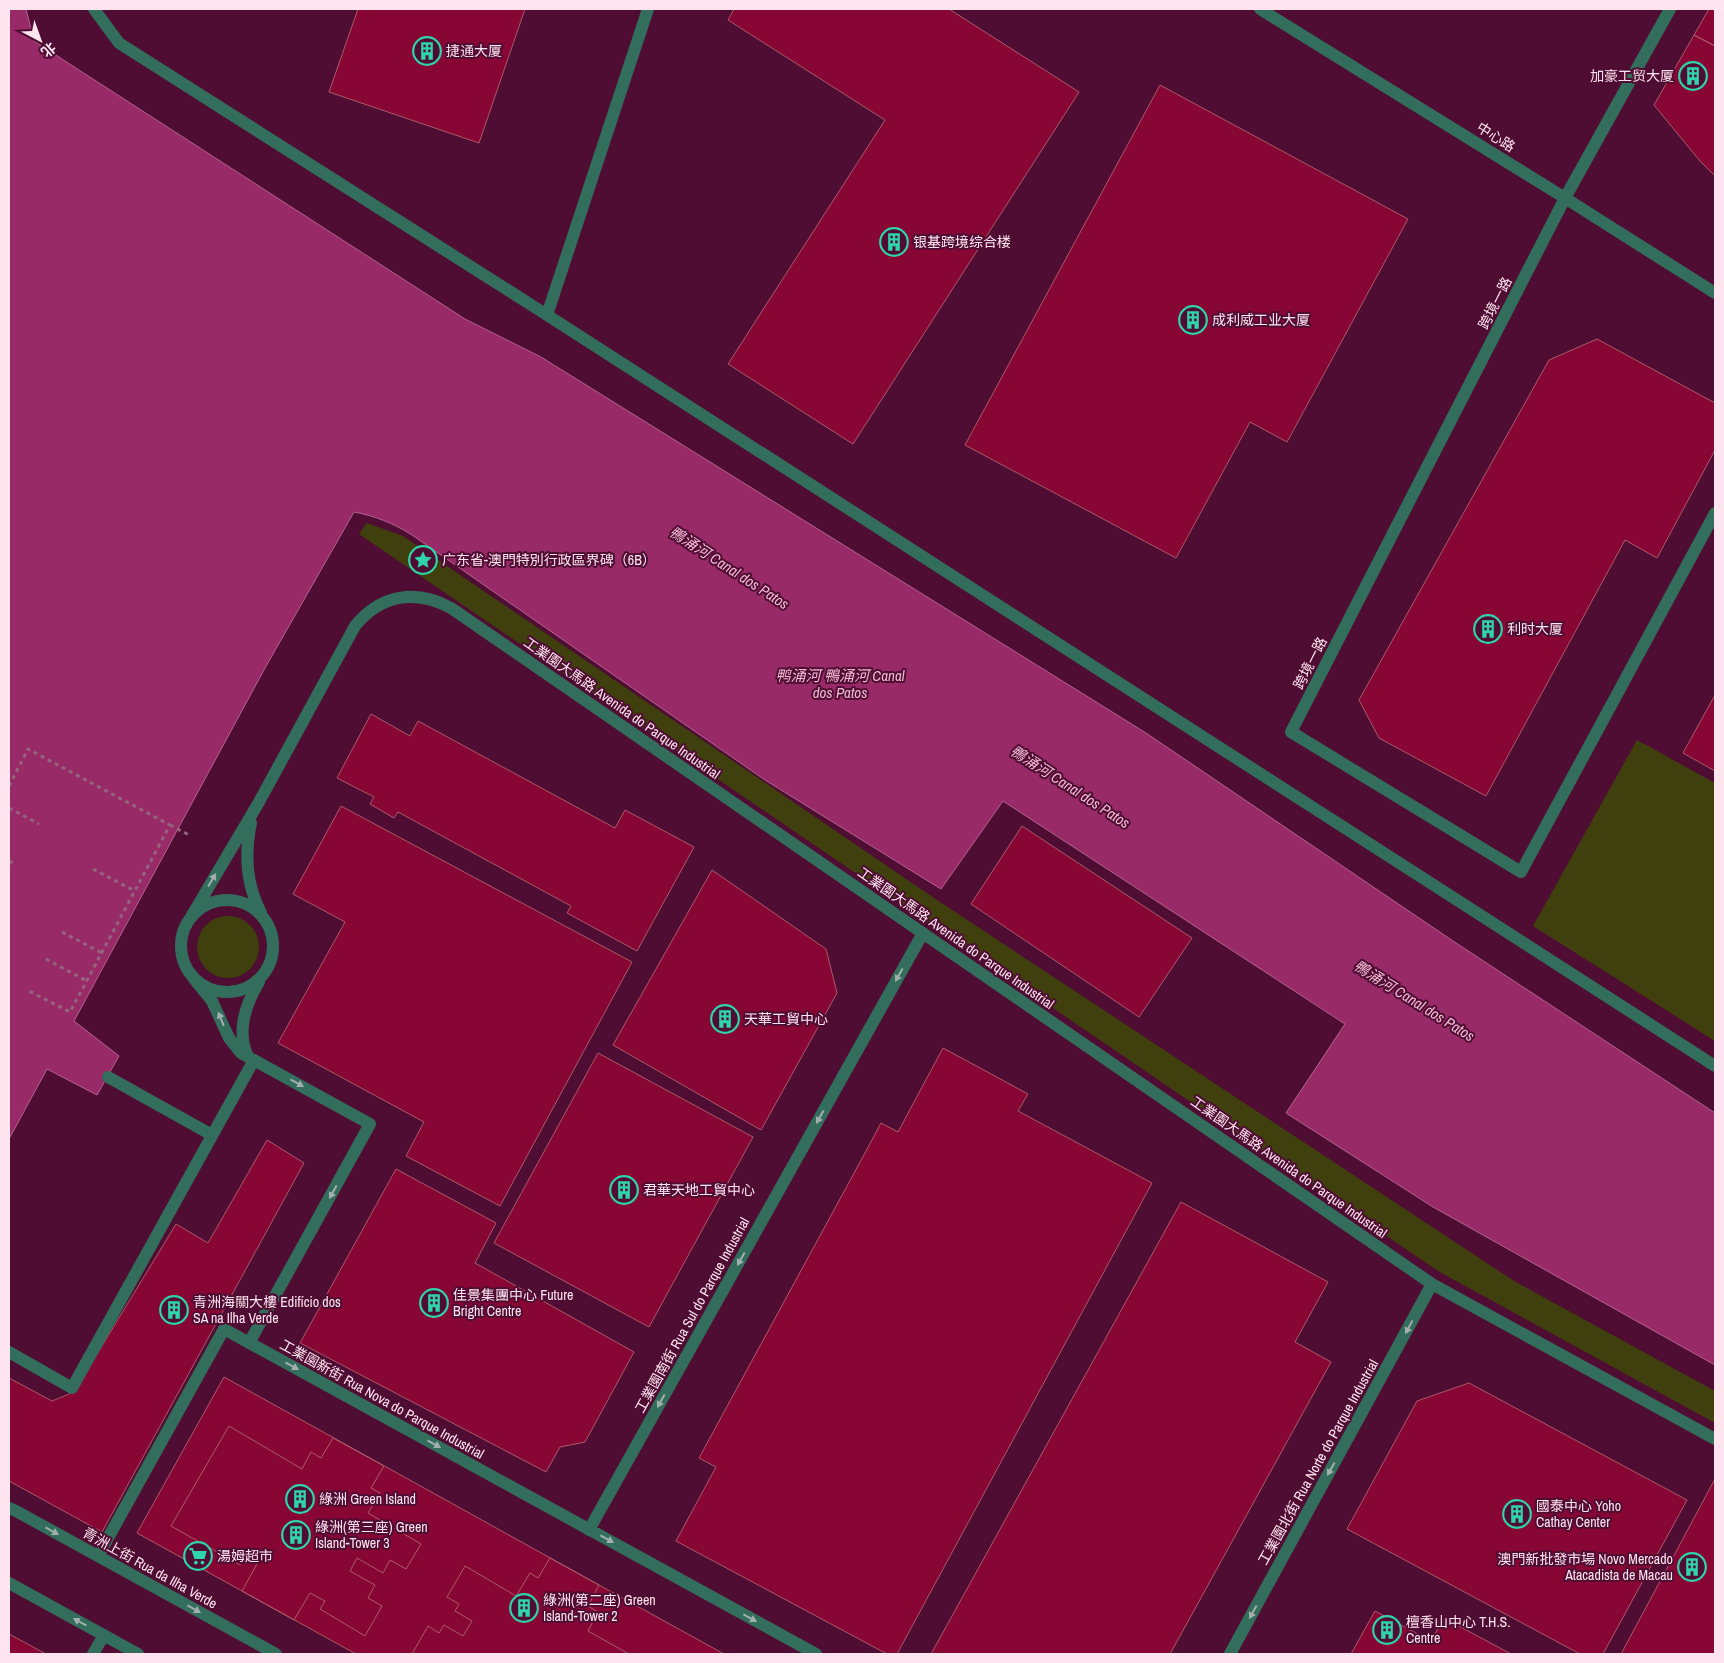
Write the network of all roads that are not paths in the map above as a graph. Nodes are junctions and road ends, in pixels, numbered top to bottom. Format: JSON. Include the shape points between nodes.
{"nodes":[{"id":1,"x":94,"y":9,"type":"edge"},
{"id":2,"x":648,"y":9,"type":"edge"},
{"id":3,"x":1260,"y":9,"type":"edge"},
{"id":4,"x":1670,"y":9,"type":"edge"},
{"id":5,"x":1565,"y":198,"type":"junction"},
{"id":6,"x":1715,"y":293,"type":"edge"},
{"id":7,"x":547,"y":315,"type":"junction"},
{"id":8,"x":1715,"y":513,"type":"edge"},
{"id":9,"x":258,"y":802,"type":"junction"},
{"id":10,"x":264,"y":918,"type":"junction"},
{"id":11,"x":188,"y":922,"type":"junction"},
{"id":12,"x":923,"y":933,"type":"junction"},
{"id":13,"x":263,"y":975,"type":"junction"},
{"id":14,"x":194,"y":979,"type":"junction"},
{"id":15,"x":251,"y":1058,"type":"junction"},
{"id":16,"x":1715,"y":1066,"type":"edge"},
{"id":17,"x":108,"y":1077,"type":"dead end"},
{"id":18,"x":212,"y":1135,"type":"junction"},
{"id":19,"x":1432,"y":1284,"type":"junction"},
{"id":20,"x":249,"y":1343,"type":"junction"},
{"id":21,"x":9,"y":1352,"type":"edge"},
{"id":22,"x":1715,"y":1439,"type":"edge"},
{"id":23,"x":11,"y":1509,"type":"edge"},
{"id":24,"x":590,"y":1530,"type":"junction"},
{"id":25,"x":98,"y":1556,"type":"junction"},
{"id":26,"x":9,"y":1583,"type":"edge"},
{"id":27,"x":104,"y":1636,"type":"junction"},
{"id":28,"x":93,"y":1654,"type":"edge"},
{"id":29,"x":138,"y":1654,"type":"edge"},
{"id":30,"x":276,"y":1654,"type":"edge"},
{"id":31,"x":816,"y":1654,"type":"edge"},
{"id":32,"x":1230,"y":1654,"type":"edge"}],
"edges":[{"from":1,"to":7,"type":"street","via":[[119,43]]},
{"from":2,"to":7,"type":"street"},
{"from":3,"to":5,"type":"street","name":"中心路"},
{"from":4,"to":5,"type":"street","name":"跨境一路"},
{"from":5,"to":6,"type":"street","name":"中心路"},
{"from":5,"to":8,"type":"street","name":"跨境一路","via":[[1292,732],[1521,872]]},
{"from":7,"to":16,"type":"street"},
{"from":9,"to":10,"type":"street","name":"工業園大馬路 Avenida do Parque Industrial","via":[[247,840],[247,866],[252,890]]},
{"from":11,"to":9,"type":"street","name":"工業園大馬路 Avenida do Parque Industrial","one_way":true},
{"from":9,"to":12,"type":"street","name":"工業園大馬路 Avenida do Parque Industrial","via":[[355,626],[372,610],[391,599],[425,597],[451,608]]},
{"from":10,"to":11,"type":"street","via":[[250,905],[228,900],[203,906]]},
{"from":10,"to":13,"type":"street","via":[[274,946],[270,965]]},
{"from":11,"to":14,"type":"street","via":[[182,936],[181,951],[185,966]]},
{"from":12,"to":19,"type":"street","name":"工業園大馬路 Avenida do Parque Industrial"},
{"from":12,"to":24,"type":"street","name":"工業園南街 Rua Sul do Parque Industrial","one_way":true},
{"from":13,"to":14,"type":"street","via":[[252,985],[230,992],[210,989]]},
{"from":13,"to":15,"type":"street","via":[[248,1002],[242,1024],[243,1043]]},
{"from":15,"to":14,"type":"street","one_way":true,"via":[[233,1045],[212,1001]]},
{"from":15,"to":18,"type":"street"},
{"from":15,"to":20,"type":"street","one_way":true,"via":[[370,1124]]},
{"from":17,"to":18,"type":"street"},
{"from":18,"to":21,"type":"street","via":[[72,1388]]},
{"from":19,"to":22,"type":"street","name":"工業園大馬路 Avenida do Parque Industrial"},
{"from":19,"to":32,"type":"street","name":"工業園北街 Rua Norte do Parque Industrial","one_way":true},
{"from":20,"to":24,"type":"street","name":"工業園新街 Rua Nova do Parque Industrial","one_way":true},
{"from":20,"to":25,"type":"street","name":"工業園新街 Rua Nova do Parque Industrial","via":[[224,1329]]},
{"from":23,"to":25,"type":"street","name":"青洲上街 Rua da Ilha Verde","one_way":true},
{"from":24,"to":31,"type":"street","name":"工業園新街 Rua Nova do Parque Industrial","one_way":true},
{"from":25,"to":30,"type":"street","name":"青洲上街 Rua da Ilha Verde","one_way":true},
{"from":27,"to":26,"type":"street","one_way":true},
{"from":27,"to":28,"type":"street"},
{"from":27,"to":29,"type":"street"}]}
